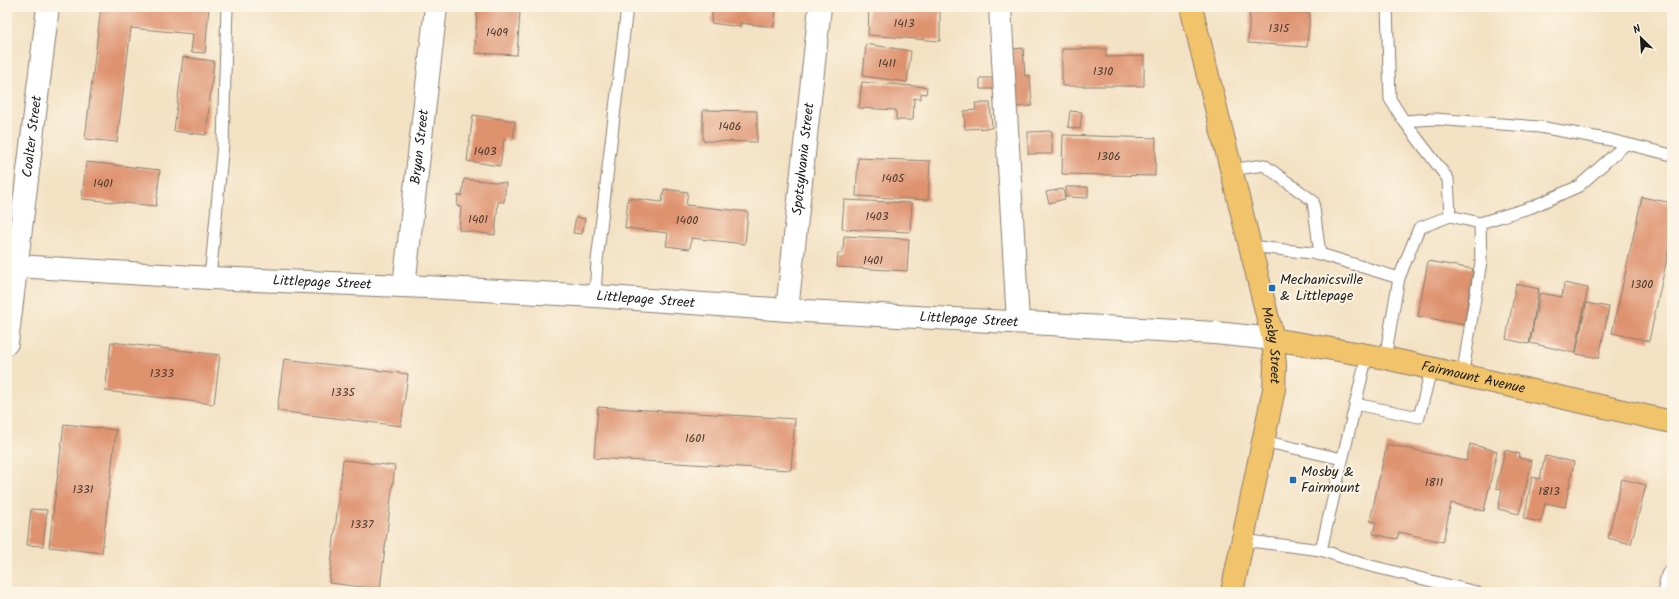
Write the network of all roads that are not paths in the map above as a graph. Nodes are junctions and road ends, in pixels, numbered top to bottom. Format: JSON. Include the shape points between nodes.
{"nodes":[{"id":1,"x":48,"y":7,"type":"edge"},
{"id":2,"x":227,"y":7,"type":"edge"},
{"id":3,"x":436,"y":7,"type":"edge"},
{"id":4,"x":627,"y":7,"type":"edge"},
{"id":5,"x":820,"y":7,"type":"edge"},
{"id":6,"x":1000,"y":7,"type":"edge"},
{"id":7,"x":1190,"y":7,"type":"edge"},
{"id":8,"x":1387,"y":7,"type":"edge"},
{"id":9,"x":1404,"y":120,"type":"junction"},
{"id":10,"x":1626,"y":144,"type":"junction"},
{"id":11,"x":1672,"y":156,"type":"edge"},
{"id":12,"x":1230,"y":170,"type":"junction"},
{"id":13,"x":1450,"y":216,"type":"junction"},
{"id":14,"x":1480,"y":223,"type":"junction"},
{"id":15,"x":1250,"y":246,"type":"junction"},
{"id":16,"x":1320,"y":254,"type":"junction"},
{"id":17,"x":12,"y":264,"type":"edge"},
{"id":18,"x":210,"y":278,"type":"junction"},
{"id":19,"x":1399,"y":278,"type":"junction"},
{"id":20,"x":404,"y":286,"type":"junction"},
{"id":21,"x":595,"y":296,"type":"junction"},
{"id":22,"x":788,"y":310,"type":"junction"},
{"id":23,"x":1018,"y":322,"type":"junction"},
{"id":24,"x":1273,"y":339,"type":"junction"},
{"id":25,"x":7,"y":344,"type":"edge"},
{"id":26,"x":1376,"y":357,"type":"junction"},
{"id":27,"x":1431,"y":370,"type":"junction"},
{"id":28,"x":1462,"y":377,"type":"junction"},
{"id":29,"x":1355,"y":404,"type":"junction"},
{"id":30,"x":1672,"y":422,"type":"edge"},
{"id":31,"x":1263,"y":441,"type":"junction"},
{"id":32,"x":1342,"y":459,"type":"junction"},
{"id":33,"x":1242,"y":540,"type":"junction"},
{"id":34,"x":1321,"y":550,"type":"junction"},
{"id":35,"x":1672,"y":577,"type":"edge"},
{"id":36,"x":1445,"y":588,"type":"edge"},
{"id":37,"x":1232,"y":592,"type":"edge"},
{"id":38,"x":1476,"y":592,"type":"edge"},
{"id":39,"x":1669,"y":592,"type":"edge"}],
"edges":[{"from":1,"to":17,"type":"street","name":"Coalter Street"},
{"from":2,"to":18,"type":"lane","via":[[223,144]]},
{"from":3,"to":20,"type":"street","name":"Bryan Street"},
{"from":4,"to":21,"type":"lane"},
{"from":5,"to":22,"type":"street","name":"Spotsylvania Street"},
{"from":6,"to":23,"type":"street"},
{"from":7,"to":12,"type":"main road","name":"Mosby Street"},
{"from":8,"to":9,"type":"lane","via":[[1390,99]]},
{"from":9,"to":10,"type":"lane","via":[[1434,119],[1540,127]]},
{"from":9,"to":13,"type":"lane","via":[[1448,179]]},
{"from":10,"to":11,"type":"lane"},
{"from":10,"to":14,"type":"lane","via":[[1579,186],[1532,207]]},
{"from":12,"to":15,"type":"main road","name":"Mosby Street"},
{"from":12,"to":16,"type":"lane","via":[[1264,165],[1313,201]]},
{"from":13,"to":14,"type":"lane"},
{"from":13,"to":19,"type":"lane","via":[[1419,228]]},
{"from":14,"to":28,"type":"lane","via":[[1481,262]]},
{"from":15,"to":16,"type":"lane"},
{"from":15,"to":24,"type":"main road","name":"Mosby Street"},
{"from":16,"to":19,"type":"lane"},
{"from":17,"to":18,"type":"street","name":"Littlepage Street"},
{"from":17,"to":25,"type":"street","name":"Coalter Street"},
{"from":18,"to":20,"type":"street","name":"Littlepage Street"},
{"from":19,"to":26,"type":"lane"},
{"from":20,"to":21,"type":"street","name":"Littlepage Street"},
{"from":21,"to":22,"type":"street","name":"Littlepage Street"},
{"from":22,"to":23,"type":"street","name":"Littlepage Street"},
{"from":23,"to":24,"type":"street","name":"Littlepage Street","via":[[1215,333]]},
{"from":24,"to":26,"type":"main road","name":"Fairmount Avenue"},
{"from":24,"to":31,"type":"main road","name":"Mosby Street","via":[[1274,389]]},
{"from":26,"to":27,"type":"main road","name":"Fairmount Avenue"},
{"from":26,"to":29,"type":"lane"},
{"from":27,"to":28,"type":"main road","name":"Fairmount Avenue"},
{"from":27,"to":29,"type":"lane","via":[[1419,417]]},
{"from":28,"to":30,"type":"main road","name":"Fairmount Avenue"},
{"from":29,"to":32,"type":"lane"},
{"from":31,"to":32,"type":"lane"},
{"from":31,"to":33,"type":"main road","name":"Mosby Street"},
{"from":32,"to":34,"type":"lane"},
{"from":33,"to":34,"type":"lane"},
{"from":33,"to":37,"type":"main road","name":"Mosby Street"},
{"from":34,"to":36,"type":"lane","via":[[1359,564]]},
{"from":35,"to":39,"type":"street"},
{"from":36,"to":38,"type":"lane"}]}
